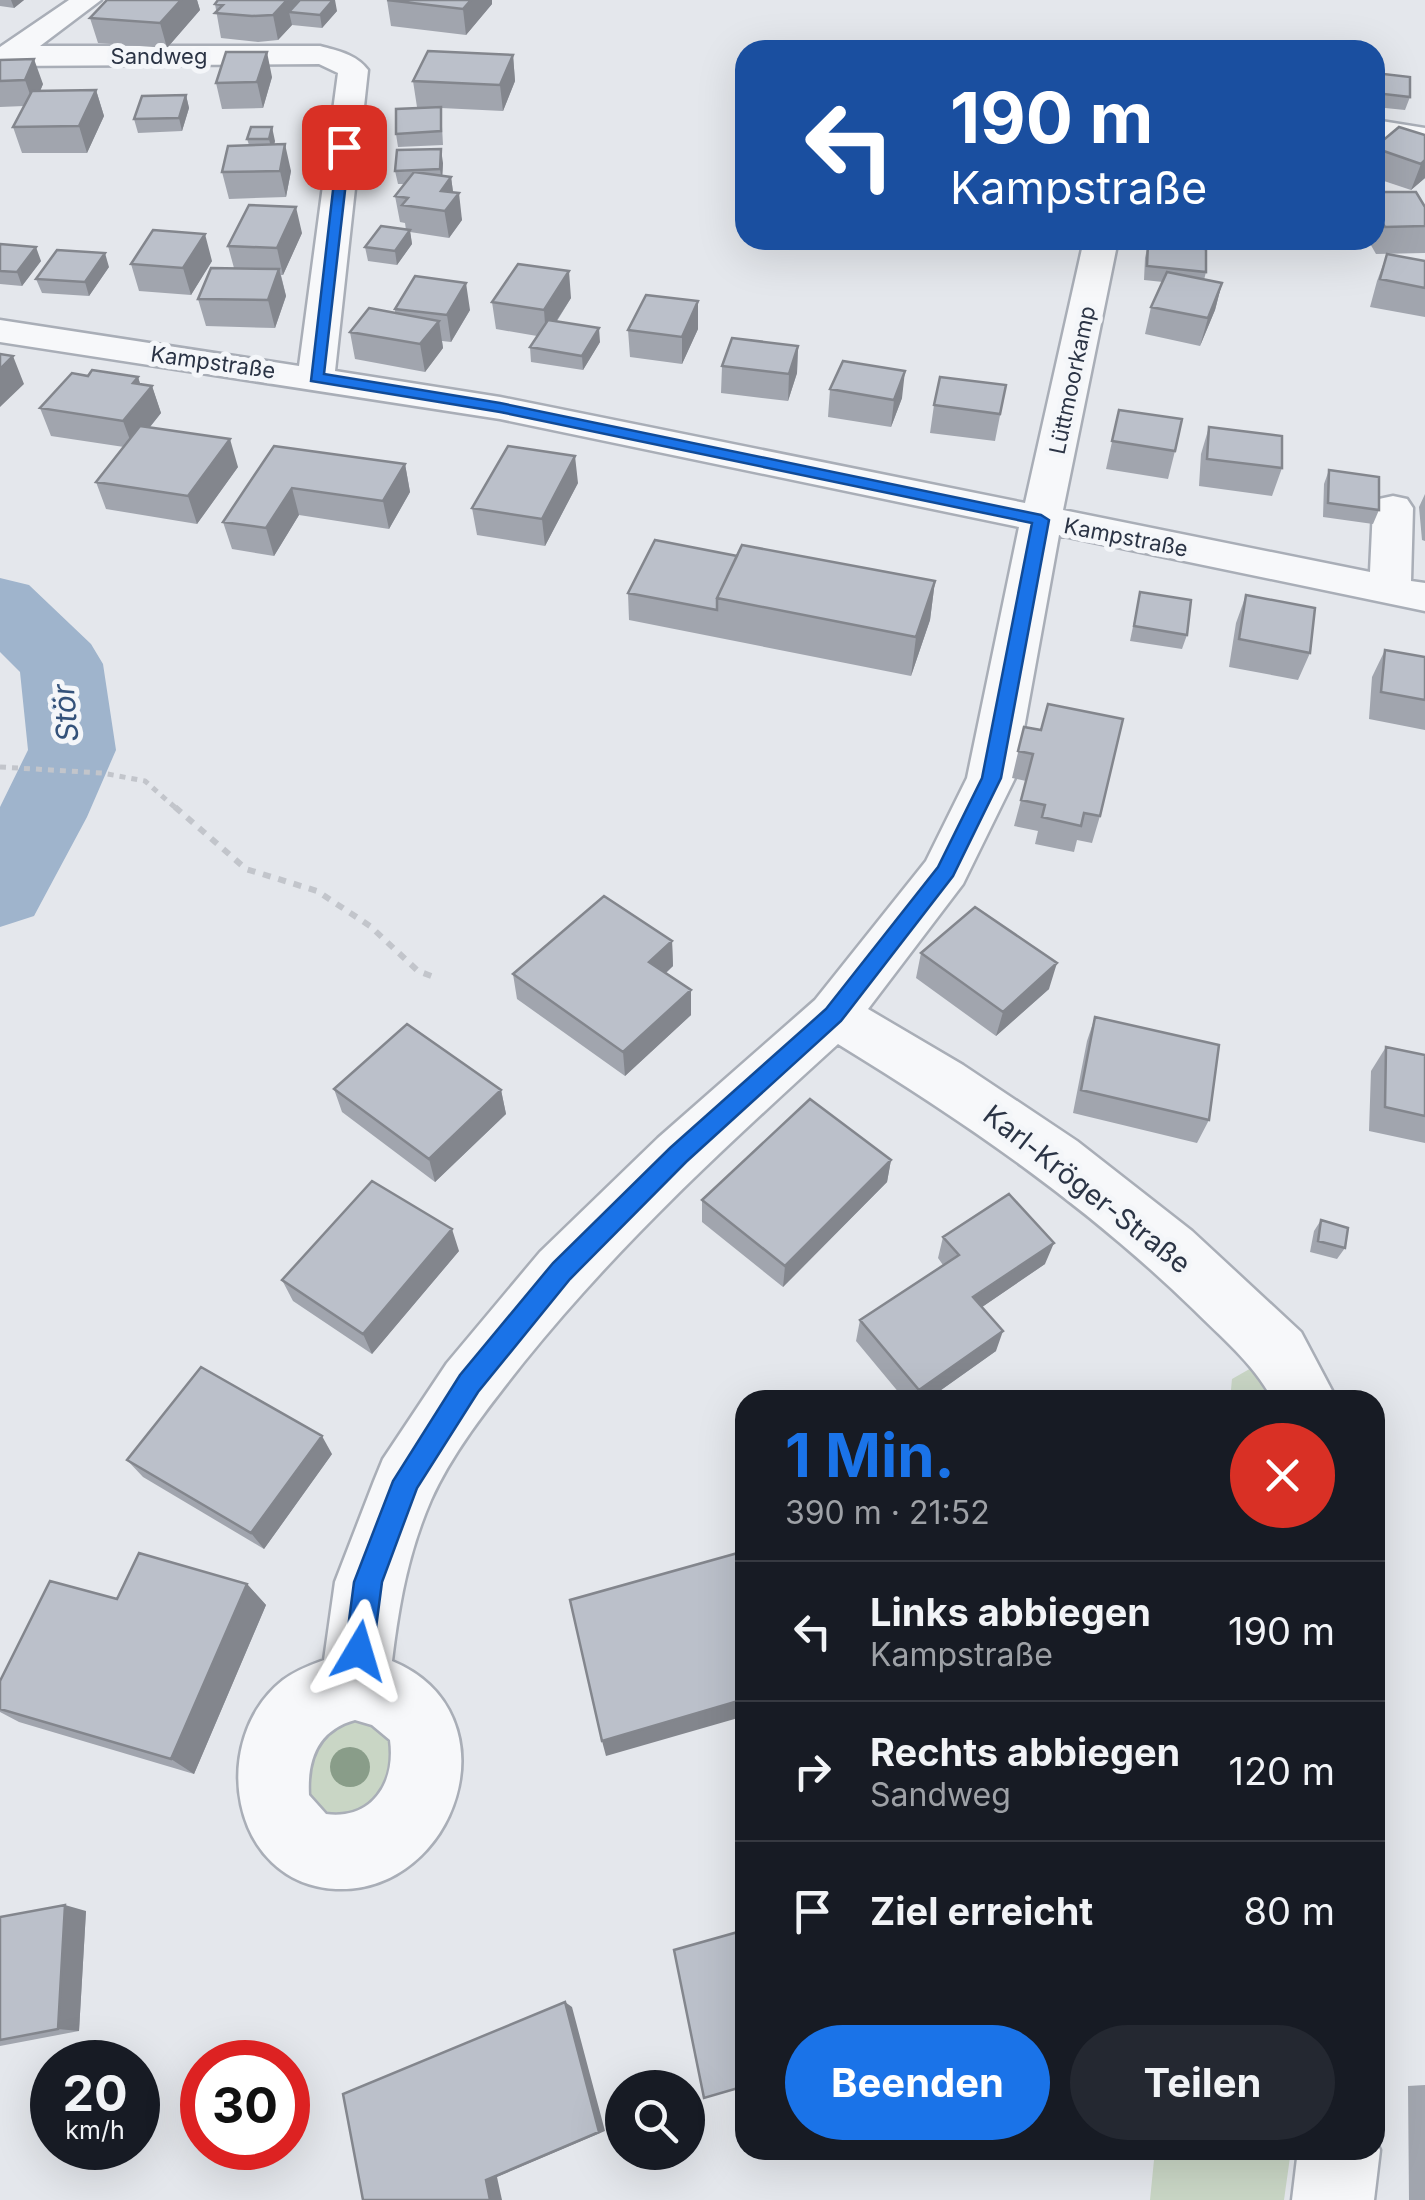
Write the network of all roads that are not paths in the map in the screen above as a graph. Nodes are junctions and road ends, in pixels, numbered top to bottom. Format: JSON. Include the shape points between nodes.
{"nodes":[{"id":1,"x":87,"y":0,"type":"edge"},
{"id":2,"x":6,"y":58,"type":"edge"},
{"id":3,"x":1385,"y":130,"type":"edge"},
{"id":4,"x":1425,"y":136,"type":"edge"},
{"id":5,"x":1099,"y":250,"type":"edge"},
{"id":6,"x":0,"y":331,"type":"edge"},
{"id":7,"x":316,"y":378,"type":"junction"},
{"id":8,"x":1393,"y":508,"type":"dead end"},
{"id":9,"x":1041,"y":520,"type":"junction"},
{"id":10,"x":1408,"y":593,"type":"edge"},
{"id":11,"x":834,"y":1015,"type":"junction"},
{"id":12,"x":1300,"y":1390,"type":"edge"},
{"id":13,"x":355,"y":1685,"type":"dead end"},
{"id":14,"x":1338,"y":2160,"type":"edge"},
{"id":15,"x":1334,"y":2200,"type":"edge"}],
"edges":[{"from":1,"to":2,"type":"street"},
{"from":2,"to":7,"type":"street","name":"Sandweg","via":[[320,55],[353,70]]},
{"from":3,"to":4,"type":"street"},
{"from":5,"to":9,"type":"street","name":"Lüttmoorkamp"},
{"from":6,"to":7,"type":"street","name":"Kampstraße"},
{"from":7,"to":9,"type":"street","name":"Kampstraße","via":[[500,408]]},
{"from":8,"to":10,"type":"street"},
{"from":9,"to":10,"type":"street","name":"Kampstraße"},
{"from":9,"to":11,"type":"street","name":"Lüttmoorkamp","via":[[991,778],[946,871]]},
{"from":11,"to":12,"type":"street","name":"Karl-Kröger-Straße","via":[[1057,1158],[1171,1249],[1279,1352]]},
{"from":11,"to":13,"type":"street","name":"Lüttmoorkamp","via":[[561,1271],[469,1383],[406,1481],[374,1565]]},
{"from":14,"to":15,"type":"street"}]}
